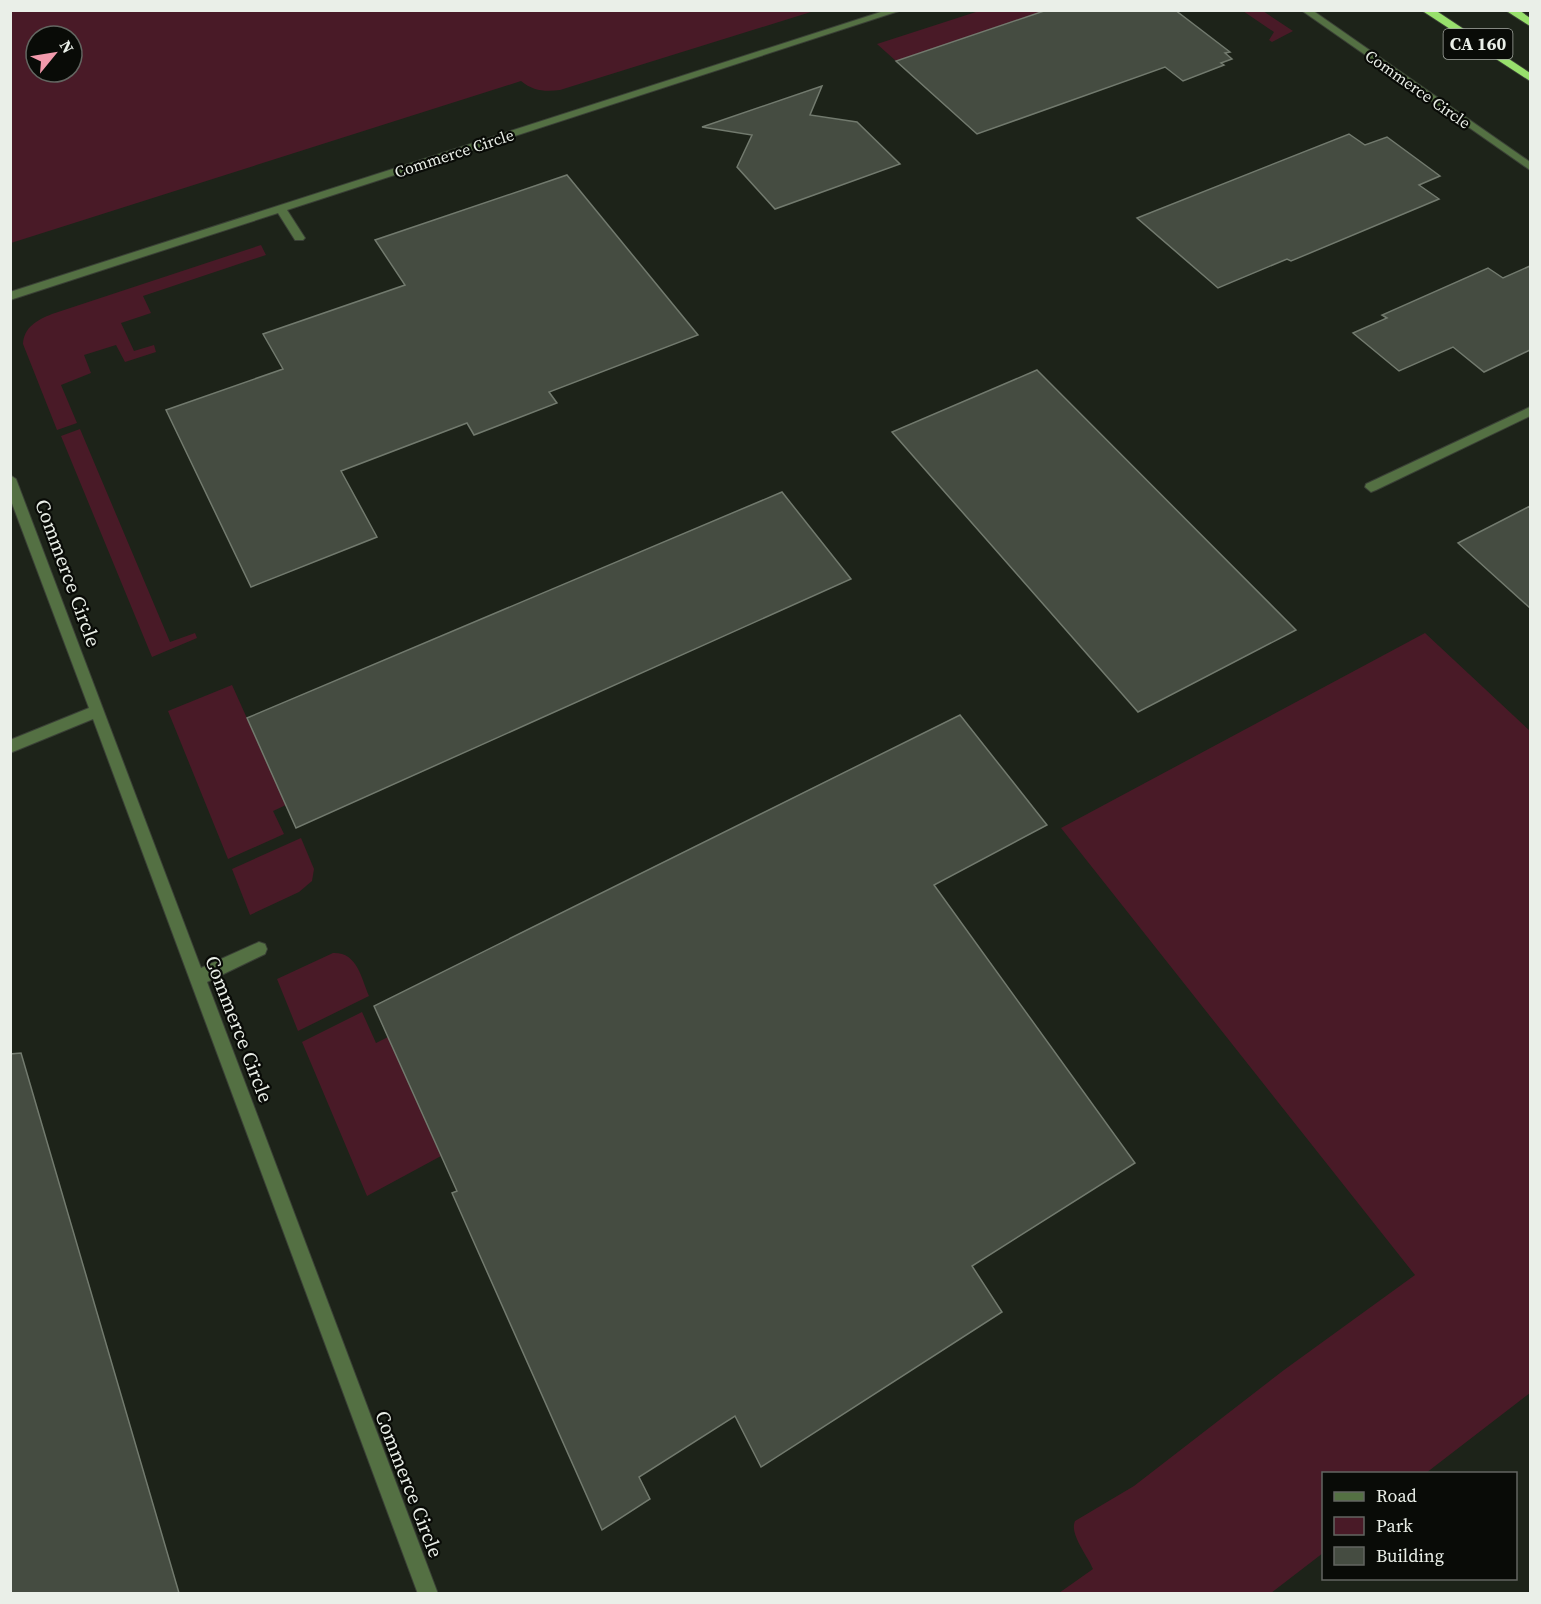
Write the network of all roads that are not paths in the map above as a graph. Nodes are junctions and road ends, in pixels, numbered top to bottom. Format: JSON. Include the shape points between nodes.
{"nodes":[{"id":1,"x":898,"y":10,"type":"edge"},
{"id":2,"x":1305,"y":10,"type":"edge"},
{"id":3,"x":1426,"y":10,"type":"edge"},
{"id":4,"x":1510,"y":10,"type":"edge"},
{"id":5,"x":1530,"y":23,"type":"edge"},
{"id":6,"x":1530,"y":78,"type":"edge"},
{"id":7,"x":1530,"y":167,"type":"edge"},
{"id":8,"x":281,"y":209,"type":"junction"},
{"id":9,"x":299,"y":238,"type":"dead end"},
{"id":10,"x":10,"y":296,"type":"edge"},
{"id":11,"x":1530,"y":411,"type":"edge"},
{"id":12,"x":10,"y":478,"type":"edge"},
{"id":13,"x":1371,"y":487,"type":"dead end"},
{"id":14,"x":97,"y":711,"type":"junction"},
{"id":15,"x":10,"y":747,"type":"edge"},
{"id":16,"x":259,"y":949,"type":"dead end"},
{"id":17,"x":197,"y":978,"type":"junction"},
{"id":18,"x":428,"y":1593,"type":"edge"}],
"edges":[{"from":1,"to":8,"type":"street","name":"Commerce Circle"},
{"from":2,"to":7,"type":"street","name":"Commerce Circle"},
{"from":3,"to":6,"type":"highway","number":"CA 160"},
{"from":4,"to":5,"type":"highway","number":"CA 160"},
{"from":8,"to":9,"type":"street"},
{"from":8,"to":10,"type":"street","name":"Commerce Circle"},
{"from":11,"to":13,"type":"street"},
{"from":12,"to":14,"type":"street","name":"Commerce Circle"},
{"from":14,"to":15,"type":"street"},
{"from":14,"to":17,"type":"street","name":"Commerce Circle"},
{"from":16,"to":17,"type":"street"},
{"from":17,"to":18,"type":"street","name":"Commerce Circle"}]}
